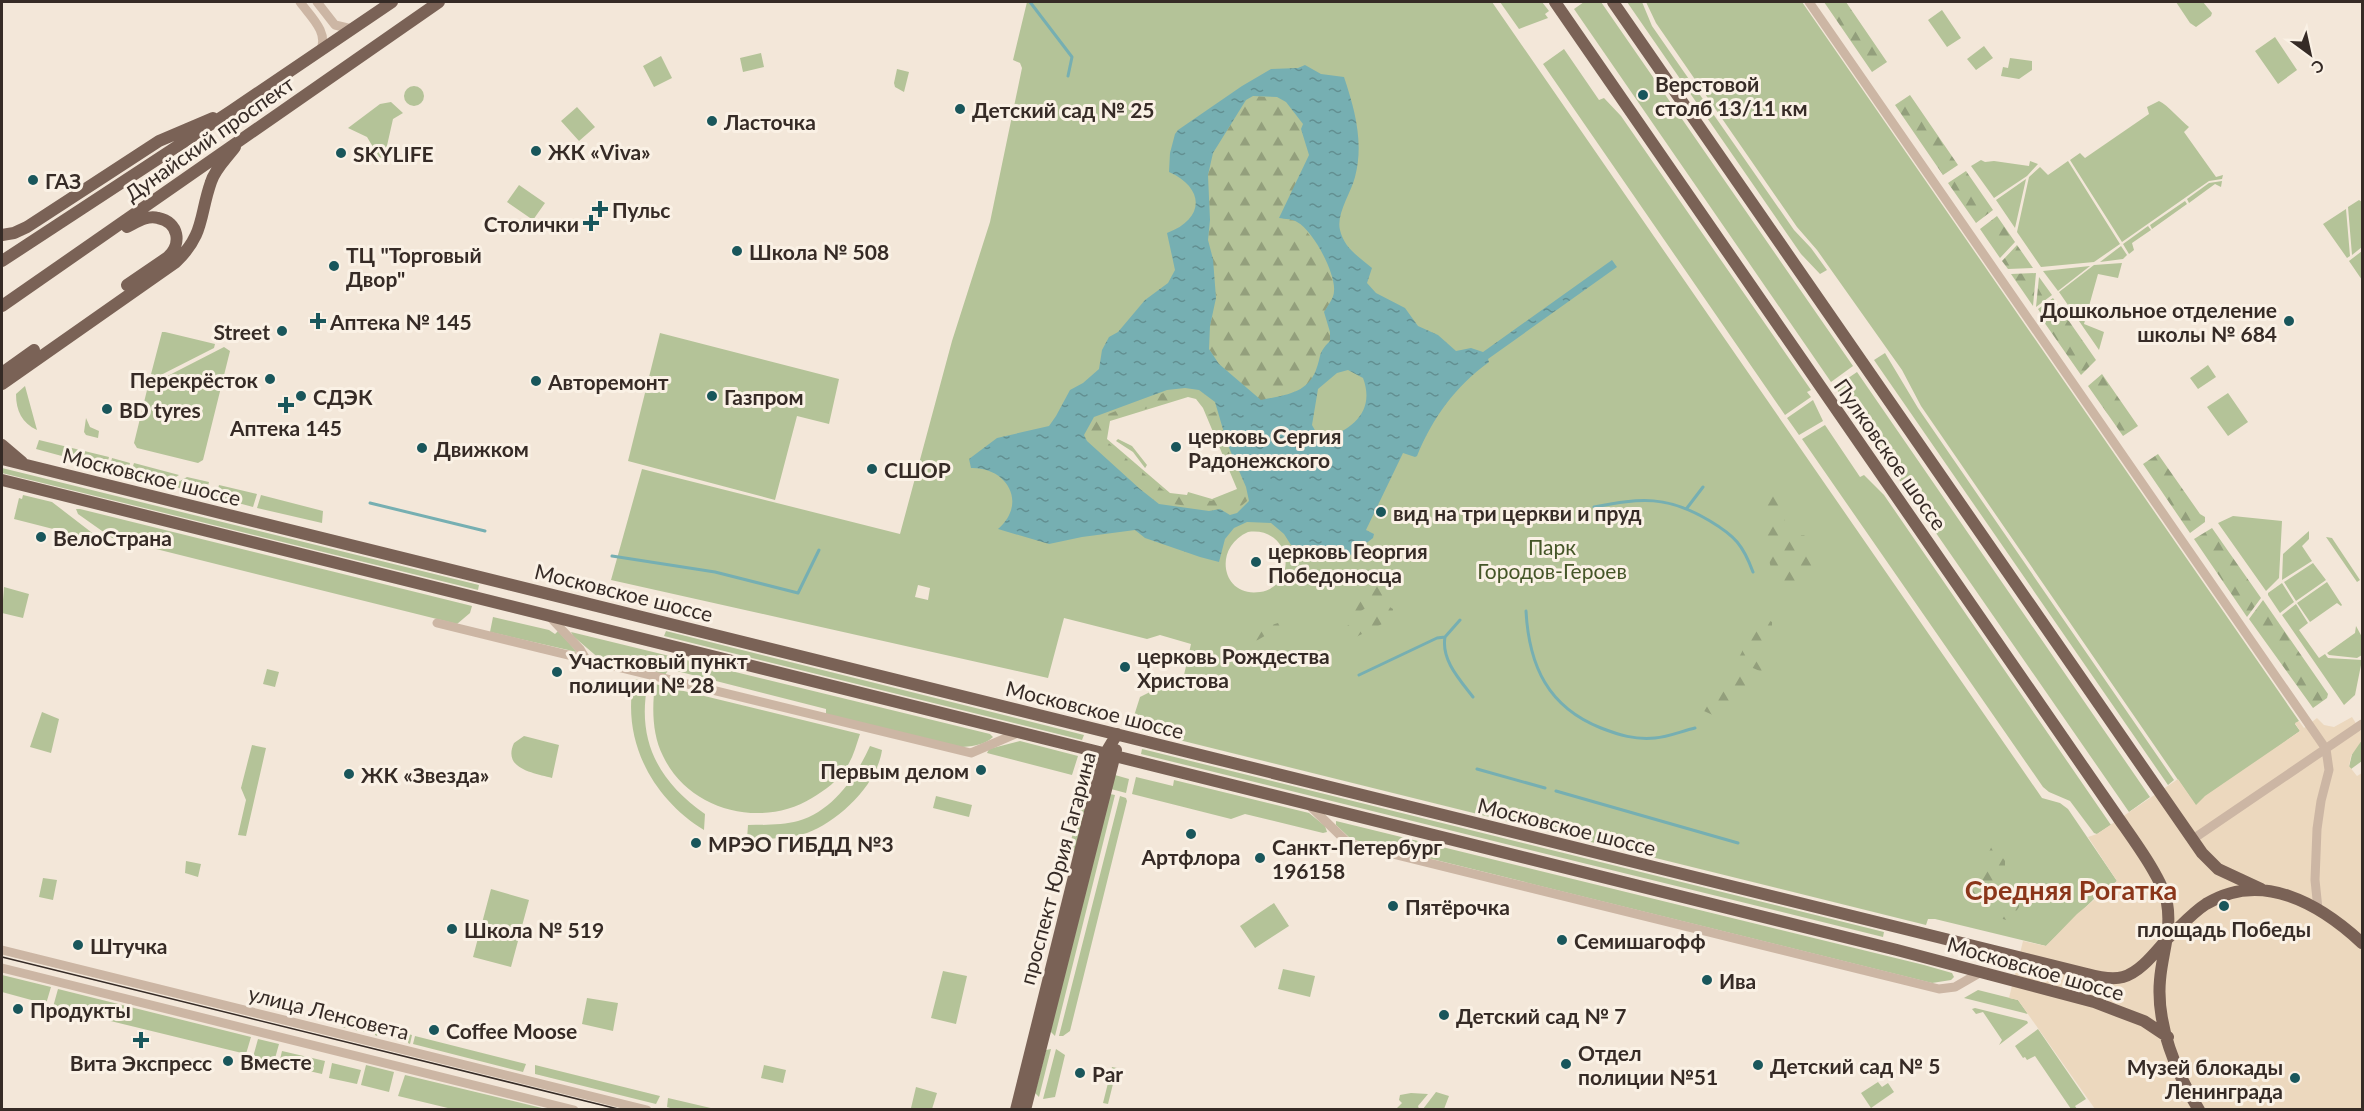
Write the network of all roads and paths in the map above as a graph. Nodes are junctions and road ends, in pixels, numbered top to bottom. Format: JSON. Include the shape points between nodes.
{"nodes":[{"id":1,"x":300,"y":2,"type":"edge"},
{"id":2,"x":317,"y":2,"type":"edge"},
{"id":3,"x":392,"y":2,"type":"edge"},
{"id":4,"x":439,"y":2,"type":"edge"},
{"id":5,"x":1555,"y":2,"type":"edge"},
{"id":6,"x":1613,"y":2,"type":"edge"},
{"id":7,"x":1809,"y":2,"type":"edge"},
{"id":8,"x":352,"y":28,"type":"junction"},
{"id":9,"x":320,"y":51,"type":"junction"},
{"id":10,"x":231,"y":111,"type":"junction"},
{"id":11,"x":243,"y":137,"type":"junction"},
{"id":12,"x":2,"y":235,"type":"edge"},
{"id":13,"x":88,"y":246,"type":"junction"},
{"id":14,"x":2,"y":261,"type":"edge"},
{"id":15,"x":2,"y":306,"type":"edge"},
{"id":16,"x":2,"y":373,"type":"edge"},
{"id":17,"x":2,"y":384,"type":"edge"},
{"id":18,"x":2,"y":445,"type":"edge"},
{"id":19,"x":2,"y":459,"type":"edge"},
{"id":20,"x":25,"y":465,"type":"junction"},
{"id":21,"x":2,"y":480,"type":"edge"},
{"id":22,"x":550,"y":617,"type":"junction"},
{"id":23,"x":437,"y":622,"type":"dead end"},
{"id":24,"x":586,"y":659,"type":"junction"},
{"id":25,"x":2362,"y":724,"type":"edge"},
{"id":26,"x":1020,"y":732,"type":"junction"},
{"id":27,"x":1117,"y":734,"type":"junction"},
{"id":28,"x":2326,"y":749,"type":"junction"},
{"id":29,"x":1110,"y":755,"type":"junction"},
{"id":30,"x":1307,"y":804,"type":"junction"},
{"id":31,"x":2193,"y":839,"type":"junction"},
{"id":32,"x":2261,"y":889,"type":"junction"},
{"id":33,"x":2318,"y":909,"type":"junction"},
{"id":34,"x":1902,"y":929,"type":"junction"},
{"id":35,"x":2168,"y":939,"type":"junction"},
{"id":36,"x":2362,"y":943,"type":"edge"},
{"id":37,"x":2,"y":950,"type":"edge"},
{"id":38,"x":1897,"y":950,"type":"junction"},
{"id":39,"x":2,"y":968,"type":"edge"},
{"id":40,"x":1981,"y":972,"type":"junction"},
{"id":41,"x":2168,"y":1037,"type":"junction"},
{"id":42,"x":574,"y":1110,"type":"edge"},
{"id":43,"x":647,"y":1110,"type":"edge"},
{"id":44,"x":1016,"y":1110,"type":"edge"},
{"id":45,"x":1025,"y":1110,"type":"edge"},
{"id":46,"x":2199,"y":1110,"type":"edge"}],
"edges":[{"from":1,"to":9,"type":"street","via":[[323,35]]},
{"from":2,"to":8,"type":"street","via":[[335,25]]},
{"from":3,"to":8,"type":"main road","name":"Дунайский проспект"},
{"from":4,"to":11,"type":"main road","name":"Дунайский проспект"},
{"from":5,"to":35,"type":"main road","name":"Пулковское шоссе","via":[[2117,816],[2164,891]]},
{"from":6,"to":31,"type":"main road","name":"Пулковское шоссе"},
{"from":7,"to":28,"type":"street"},
{"from":8,"to":9,"type":"main road","name":"Дунайский проспект"},
{"from":9,"to":10,"type":"main road","name":"Дунайский проспект"},
{"from":10,"to":12,"type":"main road","via":[[159,141],[27,227]]},
{"from":10,"to":14,"type":"main road","name":"Дунайский проспект"},
{"from":11,"to":13,"type":"main road","name":"Дунайский проспект"},
{"from":11,"to":17,"type":"main road","via":[[212,179],[201,227],[188,250]]},
{"from":13,"to":15,"type":"main road","name":"Дунайский проспект"},
{"from":13,"to":16,"type":"main road","via":[[144,219],[157,217],[171,224],[178,238],[168,257]]},
{"from":18,"to":20,"type":"main road"},
{"from":19,"to":20,"type":"main road","name":"Московское шоссе"},
{"from":20,"to":27,"type":"main road","name":"Московское шоссе"},
{"from":21,"to":22,"type":"main road","name":"Московское шоссе"},
{"from":22,"to":24,"type":"street"},
{"from":22,"to":26,"type":"main road","name":"Московское шоссе"},
{"from":23,"to":24,"type":"street"},
{"from":24,"to":26,"type":"street","via":[[971,753]]},
{"from":25,"to":28,"type":"street"},
{"from":26,"to":29,"type":"main road","name":"Московское шоссе"},
{"from":27,"to":29,"type":"main road","name":"проспект Юрия Гагарина"},
{"from":27,"to":34,"type":"main road","name":"Московское шоссе"},
{"from":28,"to":31,"type":"street"},
{"from":28,"to":33,"type":"street","via":[[2329,770],[2317,829]]},
{"from":29,"to":30,"type":"main road","name":"Московское шоссе"},
{"from":29,"to":44,"type":"main road","name":"проспект Юрия Гагарина"},
{"from":29,"to":45,"type":"main road","name":"проспект Юрия Гагарина"},
{"from":30,"to":38,"type":"main road","name":"Московское шоссе"},
{"from":30,"to":40,"type":"street","via":[[1348,843],[1939,989],[1955,987]]},
{"from":31,"to":32,"type":"main road","name":"Пулковское шоссе","via":[[2212,865]]},
{"from":32,"to":33,"type":"main road","via":[[2296,898]]},
{"from":32,"to":35,"type":"main road","via":[[2208,903]]},
{"from":33,"to":36,"type":"main road"},
{"from":34,"to":35,"type":"main road","name":"Московское шоссе","via":[[2113,978],[2130,974]]},
{"from":34,"to":38,"type":"main road"},
{"from":35,"to":41,"type":"main road","via":[[2160,980],[2161,1013]]},
{"from":37,"to":43,"type":"street","name":"улица Ленсовета"},
{"from":38,"to":40,"type":"main road","name":"Московское шоссе"},
{"from":39,"to":42,"type":"street","name":"улица Ленсовета"},
{"from":40,"to":41,"type":"main road","name":"Московское шоссе","via":[[2094,1002],[2144,1021]]},
{"from":41,"to":46,"type":"main road","via":[[2180,1073]]}]}
